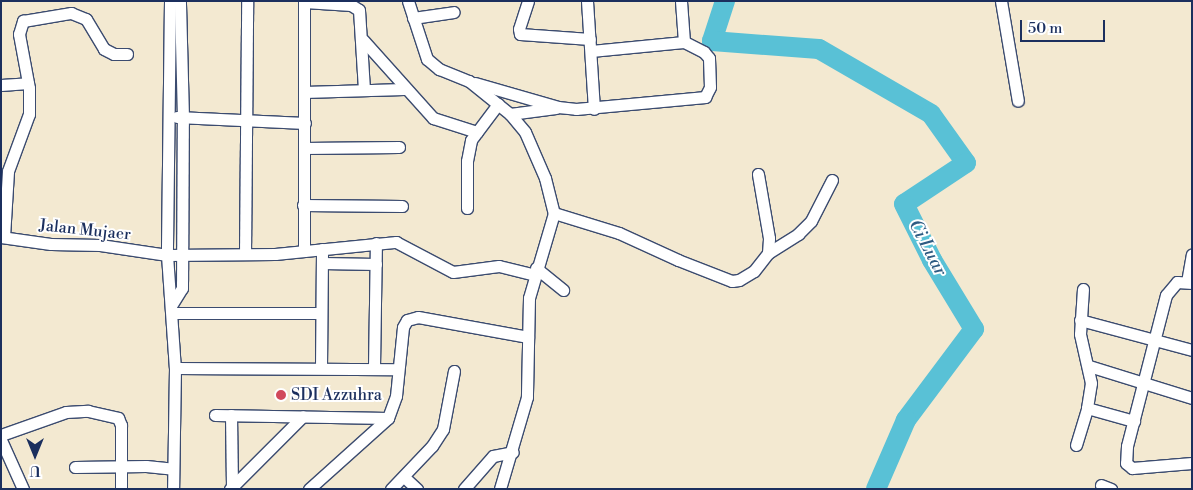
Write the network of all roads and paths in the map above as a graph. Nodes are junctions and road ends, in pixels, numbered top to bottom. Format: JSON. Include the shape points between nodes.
{"nodes":[{"id":1,"x":170,"y":1,"type":"edge"},
{"id":2,"x":180,"y":1,"type":"edge"},
{"id":3,"x":247,"y":1,"type":"edge"},
{"id":4,"x":304,"y":1,"type":"edge"},
{"id":5,"x":408,"y":1,"type":"edge"},
{"id":6,"x":528,"y":1,"type":"edge"},
{"id":7,"x":587,"y":1,"type":"edge"},
{"id":8,"x":681,"y":1,"type":"edge"},
{"id":9,"x":1001,"y":1,"type":"edge"},
{"id":10,"x":71,"y":7,"type":"edge"},
{"id":11,"x":454,"y":12,"type":"dead end"},
{"id":12,"x":413,"y":18,"type":"junction"},
{"id":13,"x":590,"y":39,"type":"junction"},
{"id":14,"x":363,"y":40,"type":"junction"},
{"id":15,"x":684,"y":42,"type":"junction"},
{"id":16,"x":591,"y":51,"type":"junction"},
{"id":17,"x":127,"y":54,"type":"dead end"},
{"id":18,"x":469,"y":81,"type":"junction"},
{"id":19,"x":28,"y":83,"type":"junction"},
{"id":20,"x":1,"y":85,"type":"edge"},
{"id":21,"x":364,"y":88,"type":"junction"},
{"id":22,"x":404,"y":88,"type":"junction"},
{"id":23,"x":304,"y":92,"type":"junction"},
{"id":24,"x":1018,"y":101,"type":"dead end"},
{"id":25,"x":498,"y":104,"type":"junction"},
{"id":26,"x":558,"y":107,"type":"junction"},
{"id":27,"x":594,"y":109,"type":"junction"},
{"id":28,"x":510,"y":114,"type":"junction"},
{"id":29,"x":169,"y":117,"type":"junction"},
{"id":30,"x":183,"y":118,"type":"junction"},
{"id":31,"x":246,"y":121,"type":"junction"},
{"id":32,"x":305,"y":123,"type":"junction"},
{"id":33,"x":477,"y":132,"type":"junction"},
{"id":34,"x":399,"y":147,"type":"dead end"},
{"id":35,"x":304,"y":148,"type":"junction"},
{"id":36,"x":758,"y":174,"type":"dead end"},
{"id":37,"x":832,"y":180,"type":"dead end"},
{"id":38,"x":303,"y":205,"type":"junction"},
{"id":39,"x":402,"y":206,"type":"dead end"},
{"id":40,"x":467,"y":208,"type":"dead end"},
{"id":41,"x":554,"y":213,"type":"junction"},
{"id":42,"x":3,"y":237,"type":"edge"},
{"id":43,"x":376,"y":243,"type":"junction"},
{"id":44,"x":322,"y":249,"type":"junction"},
{"id":45,"x":304,"y":251,"type":"junction"},
{"id":46,"x":768,"y":253,"type":"junction"},
{"id":47,"x":1192,"y":254,"type":"edge"},
{"id":48,"x":166,"y":255,"type":"junction"},
{"id":49,"x":182,"y":256,"type":"junction"},
{"id":50,"x":241,"y":256,"type":"junction"},
{"id":51,"x":322,"y":264,"type":"junction"},
{"id":52,"x":376,"y":264,"type":"junction"},
{"id":53,"x":535,"y":272,"type":"junction"},
{"id":54,"x":1189,"y":283,"type":"edge"},
{"id":55,"x":1083,"y":289,"type":"dead end"},
{"id":56,"x":563,"y":290,"type":"dead end"},
{"id":57,"x":172,"y":308,"type":"junction"},
{"id":58,"x":322,"y":313,"type":"junction"},
{"id":59,"x":1080,"y":320,"type":"junction"},
{"id":60,"x":528,"y":337,"type":"junction"},
{"id":61,"x":1153,"y":340,"type":"junction"},
{"id":62,"x":1192,"y":350,"type":"edge"},
{"id":63,"x":1089,"y":366,"type":"junction"},
{"id":64,"x":321,"y":367,"type":"junction"},
{"id":65,"x":374,"y":367,"type":"junction"},
{"id":66,"x":176,"y":368,"type":"junction"},
{"id":67,"x":398,"y":369,"type":"junction"},
{"id":68,"x":454,"y":371,"type":"dead end"},
{"id":69,"x":1142,"y":382,"type":"junction"},
{"id":70,"x":1192,"y":398,"type":"edge"},
{"id":71,"x":1088,"y":408,"type":"junction"},
{"id":72,"x":215,"y":415,"type":"dead end"},
{"id":73,"x":231,"y":415,"type":"junction"},
{"id":74,"x":303,"y":416,"type":"junction"},
{"id":75,"x":388,"y":418,"type":"junction"},
{"id":76,"x":1134,"y":421,"type":"junction"},
{"id":77,"x":1,"y":436,"type":"edge"},
{"id":78,"x":1,"y":440,"type":"edge"},
{"id":79,"x":1076,"y":445,"type":"dead end"},
{"id":80,"x":513,"y":452,"type":"junction"},
{"id":81,"x":1192,"y":463,"type":"edge"},
{"id":82,"x":121,"y":466,"type":"junction"},
{"id":83,"x":74,"y":467,"type":"dead end"},
{"id":84,"x":173,"y":468,"type":"junction"},
{"id":85,"x":404,"y":477,"type":"junction"},
{"id":86,"x":231,"y":488,"type":"edge"},
{"id":87,"x":23,"y":489,"type":"edge"},
{"id":88,"x":121,"y":489,"type":"edge"},
{"id":89,"x":172,"y":489,"type":"edge"},
{"id":90,"x":309,"y":489,"type":"edge"},
{"id":91,"x":391,"y":489,"type":"edge"},
{"id":92,"x":417,"y":489,"type":"edge"},
{"id":93,"x":464,"y":489,"type":"edge"},
{"id":94,"x":500,"y":489,"type":"edge"}],
"edges":[{"from":1,"to":29,"type":"street"},
{"from":2,"to":30,"type":"street"},
{"from":3,"to":31,"type":"street"},
{"from":4,"to":14,"type":"street","via":[[356,7],[361,14]]},
{"from":4,"to":23,"type":"street"},
{"from":5,"to":12,"type":"street"},
{"from":6,"to":13,"type":"street","via":[[520,34]]},
{"from":7,"to":13,"type":"street"},
{"from":8,"to":15,"type":"street"},
{"from":9,"to":24,"type":"street"},
{"from":10,"to":17,"type":"street","via":[[86,19],[104,49],[114,54]]},
{"from":10,"to":19,"type":"street","via":[[23,21],[19,34]]},
{"from":11,"to":12,"type":"street"},
{"from":12,"to":18,"type":"street","via":[[426,59],[439,69]]},
{"from":13,"to":16,"type":"street"},
{"from":14,"to":21,"type":"street"},
{"from":14,"to":22,"type":"street"},
{"from":15,"to":16,"type":"street"},
{"from":15,"to":27,"type":"street","via":[[709,58],[710,87],[705,97]]},
{"from":16,"to":27,"type":"street"},
{"from":18,"to":25,"type":"street"},
{"from":18,"to":26,"type":"street"},
{"from":19,"to":20,"type":"street"},
{"from":19,"to":42,"type":"street","via":[[29,114],[7,176]]},
{"from":21,"to":22,"type":"street"},
{"from":21,"to":23,"type":"street"},
{"from":22,"to":33,"type":"street","via":[[432,118]]},
{"from":23,"to":32,"type":"street"},
{"from":25,"to":28,"type":"street"},
{"from":25,"to":33,"type":"street"},
{"from":26,"to":27,"type":"street"},
{"from":26,"to":28,"type":"street"},
{"from":28,"to":41,"type":"street","via":[[532,148]]},
{"from":29,"to":30,"type":"street"},
{"from":29,"to":48,"type":"street"},
{"from":30,"to":31,"type":"street"},
{"from":30,"to":49,"type":"street"},
{"from":31,"to":32,"type":"street"},
{"from":31,"to":50,"type":"street"},
{"from":32,"to":35,"type":"street"},
{"from":33,"to":40,"type":"street","via":[[468,149]]},
{"from":34,"to":35,"type":"street"},
{"from":35,"to":38,"type":"street"},
{"from":36,"to":46,"type":"street","via":[[769,238]]},
{"from":37,"to":46,"type":"street","via":[[811,221],[798,234]]},
{"from":38,"to":39,"type":"street"},
{"from":38,"to":45,"type":"street"},
{"from":41,"to":46,"type":"street","via":[[618,233],[732,281],[747,278]]},
{"from":41,"to":53,"type":"street"},
{"from":42,"to":48,"type":"street","name":"Jalan Mujaer","via":[[51,244],[100,245]]},
{"from":43,"to":44,"type":"street","name":"Jalan Mujaer"},
{"from":43,"to":52,"type":"street"},
{"from":43,"to":53,"type":"street","name":"Jalan Mujaer","via":[[405,244],[453,272],[500,266]]},
{"from":44,"to":45,"type":"street","name":"Jalan Mujaer"},
{"from":44,"to":51,"type":"street"},
{"from":45,"to":50,"type":"street","name":"Jalan Mujaer"},
{"from":47,"to":54,"type":"street"},
{"from":48,"to":49,"type":"street","name":"Jalan Mujaer"},
{"from":48,"to":57,"type":"street"},
{"from":49,"to":50,"type":"street","name":"Jalan Mujaer"},
{"from":49,"to":57,"type":"street","via":[[182,288]]},
{"from":51,"to":52,"type":"street"},
{"from":51,"to":58,"type":"street"},
{"from":52,"to":65,"type":"street"},
{"from":53,"to":56,"type":"street"},
{"from":53,"to":60,"type":"street","via":[[529,298]]},
{"from":54,"to":61,"type":"street","via":[[1177,282],[1169,290]]},
{"from":55,"to":59,"type":"street"},
{"from":57,"to":58,"type":"street"},
{"from":57,"to":66,"type":"street"},
{"from":58,"to":64,"type":"street"},
{"from":59,"to":61,"type":"street"},
{"from":59,"to":63,"type":"street","via":[[1081,344]]},
{"from":60,"to":67,"type":"street","via":[[411,318],[403,327]]},
{"from":60,"to":80,"type":"street","via":[[527,397]]},
{"from":61,"to":62,"type":"street"},
{"from":61,"to":69,"type":"street"},
{"from":63,"to":69,"type":"street"},
{"from":63,"to":71,"type":"street"},
{"from":64,"to":65,"type":"street"},
{"from":64,"to":66,"type":"street"},
{"from":65,"to":67,"type":"street"},
{"from":66,"to":84,"type":"street"},
{"from":67,"to":75,"type":"street","via":[[396,396]]},
{"from":68,"to":85,"type":"street","via":[[443,429]]},
{"from":69,"to":70,"type":"street"},
{"from":69,"to":76,"type":"street"},
{"from":71,"to":76,"type":"street"},
{"from":71,"to":79,"type":"street"},
{"from":72,"to":73,"type":"street"},
{"from":73,"to":74,"type":"street"},
{"from":73,"to":86,"type":"street"},
{"from":74,"to":75,"type":"street"},
{"from":74,"to":86,"type":"street"},
{"from":75,"to":90,"type":"street"},
{"from":76,"to":81,"type":"street","via":[[1126,446],[1128,466]]},
{"from":77,"to":82,"type":"street","via":[[66,412],[88,411],[118,418],[121,425]]},
{"from":78,"to":87,"type":"street"},
{"from":80,"to":93,"type":"street","via":[[493,456]]},
{"from":80,"to":94,"type":"street"},
{"from":82,"to":83,"type":"street"},
{"from":82,"to":84,"type":"street"},
{"from":82,"to":88,"type":"street"},
{"from":84,"to":89,"type":"street"},
{"from":85,"to":91,"type":"street"},
{"from":85,"to":92,"type":"street"}]}
